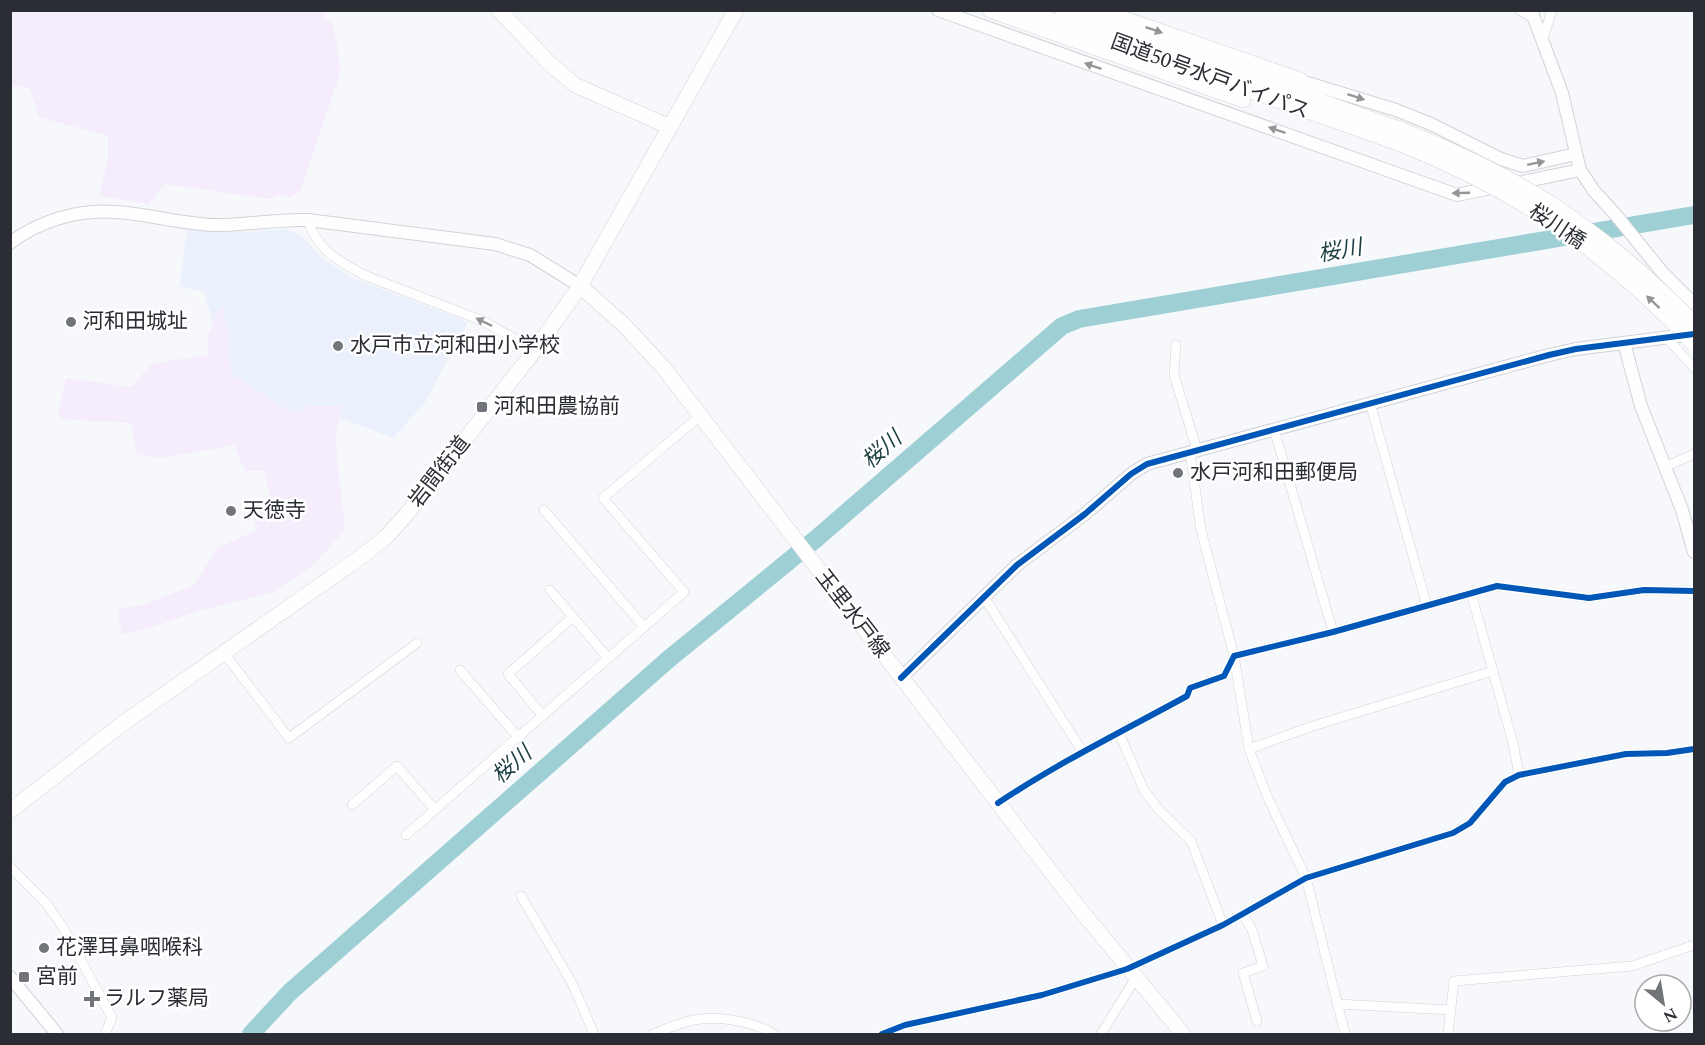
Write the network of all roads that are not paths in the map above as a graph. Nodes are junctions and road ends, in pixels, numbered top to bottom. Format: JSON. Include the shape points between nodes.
{"nodes":[{"id":1,"x":499,"y":10,"type":"edge"},
{"id":2,"x":736,"y":10,"type":"edge"},
{"id":3,"x":938,"y":10,"type":"edge"},
{"id":4,"x":990,"y":10,"type":"edge"},
{"id":5,"x":1023,"y":10,"type":"edge"},
{"id":6,"x":1063,"y":10,"type":"edge"},
{"id":7,"x":1099,"y":10,"type":"edge"},
{"id":8,"x":1519,"y":10,"type":"edge"},
{"id":9,"x":1552,"y":10,"type":"edge"},
{"id":10,"x":1117,"y":14,"type":"edge"},
{"id":11,"x":1532,"y":14,"type":"edge"},
{"id":12,"x":1543,"y":39,"type":"junction"},
{"id":13,"x":1300,"y":80,"type":"junction"},
{"id":14,"x":1327,"y":104,"type":"junction"},
{"id":15,"x":1327,"y":120,"type":"junction"},
{"id":16,"x":670,"y":127,"type":"junction"},
{"id":17,"x":1400,"y":136,"type":"junction"},
{"id":18,"x":1576,"y":154,"type":"junction"},
{"id":19,"x":1580,"y":170,"type":"junction"},
{"id":20,"x":308,"y":220,"type":"junction"},
{"id":21,"x":10,"y":243,"type":"edge"},
{"id":22,"x":580,"y":286,"type":"junction"},
{"id":23,"x":1695,"y":304,"type":"edge"},
{"id":24,"x":1695,"y":323,"type":"edge"},
{"id":25,"x":1695,"y":334,"type":"edge"},
{"id":26,"x":1666,"y":337,"type":"junction"},
{"id":27,"x":1624,"y":343,"type":"junction"},
{"id":28,"x":1695,"y":344,"type":"edge"},
{"id":29,"x":1176,"y":345,"type":"dead end"},
{"id":30,"x":536,"y":350,"type":"junction"},
{"id":31,"x":1695,"y":368,"type":"edge"},
{"id":32,"x":1371,"y":403,"type":"junction"},
{"id":33,"x":700,"y":416,"type":"junction"},
{"id":34,"x":1274,"y":429,"type":"junction"},
{"id":35,"x":1193,"y":451,"type":"junction"},
{"id":36,"x":1695,"y":454,"type":"edge"},
{"id":37,"x":1665,"y":467,"type":"junction"},
{"id":38,"x":544,"y":510,"type":"dead end"},
{"id":39,"x":1691,"y":522,"type":"edge"},
{"id":40,"x":1695,"y":552,"type":"edge"},
{"id":41,"x":550,"y":590,"type":"dead end"},
{"id":42,"x":1695,"y":591,"type":"edge"},
{"id":43,"x":1470,"y":593,"type":"junction"},
{"id":44,"x":984,"y":597,"type":"junction"},
{"id":45,"x":1427,"y":606,"type":"junction"},
{"id":46,"x":573,"y":618,"type":"junction"},
{"id":47,"x":644,"y":627,"type":"junction"},
{"id":48,"x":1333,"y":632,"type":"junction"},
{"id":49,"x":417,"y":643,"type":"dead end"},
{"id":50,"x":224,"y":653,"type":"junction"},
{"id":51,"x":1234,"y":656,"type":"junction"},
{"id":52,"x":608,"y":658,"type":"junction"},
{"id":53,"x":460,"y":670,"type":"dead end"},
{"id":54,"x":1493,"y":671,"type":"junction"},
{"id":55,"x":901,"y":678,"type":"junction"},
{"id":56,"x":543,"y":716,"type":"junction"},
{"id":57,"x":1119,"y":733,"type":"junction"},
{"id":58,"x":518,"y":737,"type":"junction"},
{"id":59,"x":1249,"y":749,"type":"junction"},
{"id":60,"x":1695,"y":749,"type":"edge"},
{"id":61,"x":1082,"y":751,"type":"junction"},
{"id":62,"x":1519,"y":775,"type":"junction"},
{"id":63,"x":998,"y":803,"type":"junction"},
{"id":64,"x":352,"y":805,"type":"dead end"},
{"id":65,"x":435,"y":810,"type":"junction"},
{"id":66,"x":10,"y":811,"type":"edge"},
{"id":67,"x":406,"y":835,"type":"dead end"},
{"id":68,"x":10,"y":867,"type":"edge"},
{"id":69,"x":1306,"y":878,"type":"junction"},
{"id":70,"x":520,"y":896,"type":"dead end"},
{"id":71,"x":1243,"y":914,"type":"junction"},
{"id":72,"x":1223,"y":926,"type":"junction"},
{"id":73,"x":1695,"y":945,"type":"edge"},
{"id":74,"x":1131,"y":974,"type":"junction"},
{"id":75,"x":10,"y":977,"type":"edge"},
{"id":76,"x":1337,"y":1004,"type":"junction"},
{"id":77,"x":1451,"y":1010,"type":"junction"},
{"id":78,"x":1257,"y":1021,"type":"dead end"},
{"id":79,"x":57,"y":1035,"type":"edge"},
{"id":80,"x":105,"y":1035,"type":"edge"},
{"id":81,"x":594,"y":1035,"type":"edge"},
{"id":82,"x":653,"y":1035,"type":"edge"},
{"id":83,"x":774,"y":1035,"type":"edge"},
{"id":84,"x":882,"y":1035,"type":"edge"},
{"id":85,"x":1101,"y":1035,"type":"edge"},
{"id":86,"x":1183,"y":1035,"type":"edge"},
{"id":87,"x":1345,"y":1035,"type":"edge"},
{"id":88,"x":1448,"y":1035,"type":"edge"}],
"edges":[{"from":1,"to":16,"type":"main road","via":[[575,85]]},
{"from":2,"to":16,"type":"main road","name":"岩間街道"},
{"from":19,"to":3,"type":"street","one_way":true,"via":[[1457,195]]},
{"from":4,"to":15,"type":"main road","via":[[1254,104]]},
{"from":5,"to":15,"type":"main road","name":"国道50号水戸バイパス"},
{"from":6,"to":14,"type":"main road","name":"国道50号水戸バイパス"},
{"from":7,"to":10,"type":"main road"},
{"from":8,"to":11,"type":"street"},
{"from":9,"to":12,"type":"street"},
{"from":10,"to":13,"type":"main road","one_way":true},
{"from":11,"to":12,"type":"street"},
{"from":12,"to":18,"type":"street","via":[[1562,93]]},
{"from":13,"to":14,"type":"main road"},
{"from":13,"to":18,"type":"street","one_way":true,"via":[[1396,110],[1523,166]]},
{"from":14,"to":17,"type":"main road","name":"国道50号水戸バイパス"},
{"from":15,"to":17,"type":"main road","name":"国道50号水戸バイパス"},
{"from":16,"to":22,"type":"main road","name":"岩間街道"},
{"from":17,"to":24,"type":"main road","name":"桜川橋","bridge":true,"via":[[1477,162],[1567,214],[1620,254]]},
{"from":28,"to":17,"type":"main road","name":"桜川橋","one_way":true,"bridge":true,"via":[[1611,265],[1559,226]]},
{"from":18,"to":19,"type":"street"},
{"from":19,"to":23,"type":"street","via":[[1662,272]]},
{"from":20,"to":21,"type":"street","via":[[217,225],[117,212],[85,213],[46,222]]},
{"from":20,"to":22,"type":"street","via":[[495,244],[530,255]]},
{"from":30,"to":20,"type":"street","one_way":true,"via":[[483,321],[348,266],[320,245]]},
{"from":22,"to":30,"type":"main road","name":"岩間街道"},
{"from":22,"to":33,"type":"main road","name":"玉里水戸線","via":[[646,348]]},
{"from":25,"to":26,"type":"street"},
{"from":26,"to":27,"type":"street"},
{"from":26,"to":31,"type":"street"},
{"from":27,"to":32,"type":"street","via":[[1549,355]]},
{"from":27,"to":37,"type":"street","via":[[1635,387]]},
{"from":29,"to":35,"type":"street","via":[[1174,375]]},
{"from":30,"to":50,"type":"main road","name":"岩間街道","via":[[385,538]]},
{"from":32,"to":34,"type":"street"},
{"from":32,"to":45,"type":"street"},
{"from":33,"to":47,"type":"street","via":[[603,498],[684,592]]},
{"from":33,"to":55,"type":"main road","name":"玉里水戸線"},
{"from":34,"to":35,"type":"street"},
{"from":34,"to":48,"type":"street"},
{"from":35,"to":44,"type":"street","via":[[1156,461],[1131,474],[1017,564]]},
{"from":35,"to":51,"type":"street","via":[[1201,530]]},
{"from":36,"to":37,"type":"street"},
{"from":37,"to":39,"type":"street"},
{"from":38,"to":47,"type":"street"},
{"from":39,"to":40,"type":"street"},
{"from":41,"to":46,"type":"street"},
{"from":42,"to":43,"type":"street","via":[[1644,590],[1589,598],[1497,586]]},
{"from":43,"to":45,"type":"street"},
{"from":43,"to":54,"type":"street"},
{"from":44,"to":55,"type":"street"},
{"from":44,"to":61,"type":"street"},
{"from":45,"to":48,"type":"street"},
{"from":46,"to":52,"type":"street"},
{"from":46,"to":56,"type":"street","via":[[508,674]]},
{"from":47,"to":52,"type":"street"},
{"from":48,"to":51,"type":"street"},
{"from":49,"to":50,"type":"street","via":[[289,738]]},
{"from":50,"to":66,"type":"main road","name":"岩間街道","via":[[122,724]]},
{"from":51,"to":57,"type":"street","via":[[1224,676],[1190,688],[1187,696]]},
{"from":51,"to":59,"type":"street"},
{"from":52,"to":56,"type":"street"},
{"from":53,"to":58,"type":"street"},
{"from":54,"to":59,"type":"street"},
{"from":54,"to":62,"type":"street"},
{"from":55,"to":63,"type":"main road","name":"玉里水戸線"},
{"from":56,"to":58,"type":"street"},
{"from":57,"to":61,"type":"street"},
{"from":57,"to":72,"type":"street","via":[[1144,790],[1191,841]]},
{"from":58,"to":65,"type":"street"},
{"from":59,"to":69,"type":"street"},
{"from":60,"to":62,"type":"street","via":[[1626,754]]},
{"from":61,"to":63,"type":"street"},
{"from":62,"to":69,"type":"street","via":[[1505,782],[1470,823],[1453,833]]},
{"from":63,"to":74,"type":"main road","name":"玉里水戸線"},
{"from":64,"to":65,"type":"street","via":[[397,766]]},
{"from":65,"to":67,"type":"street"},
{"from":68,"to":80,"type":"street","via":[[46,903],[64,928],[112,1018]]},
{"from":69,"to":71,"type":"street"},
{"from":69,"to":76,"type":"street"},
{"from":70,"to":81,"type":"street","via":[[572,983]]},
{"from":71,"to":72,"type":"street"},
{"from":71,"to":78,"type":"street","via":[[1263,966],[1243,973]]},
{"from":72,"to":74,"type":"street"},
{"from":73,"to":77,"type":"street","via":[[1632,966],[1454,981]]},
{"from":74,"to":84,"type":"street","via":[[905,1025]]},
{"from":74,"to":85,"type":"street"},
{"from":74,"to":86,"type":"main road","name":"玉里水戸線"},
{"from":75,"to":79,"type":"street"},
{"from":76,"to":77,"type":"street"},
{"from":76,"to":87,"type":"street"},
{"from":77,"to":88,"type":"street"},
{"from":82,"to":83,"type":"street","via":[[696,1019],[750,1023]]}]}
